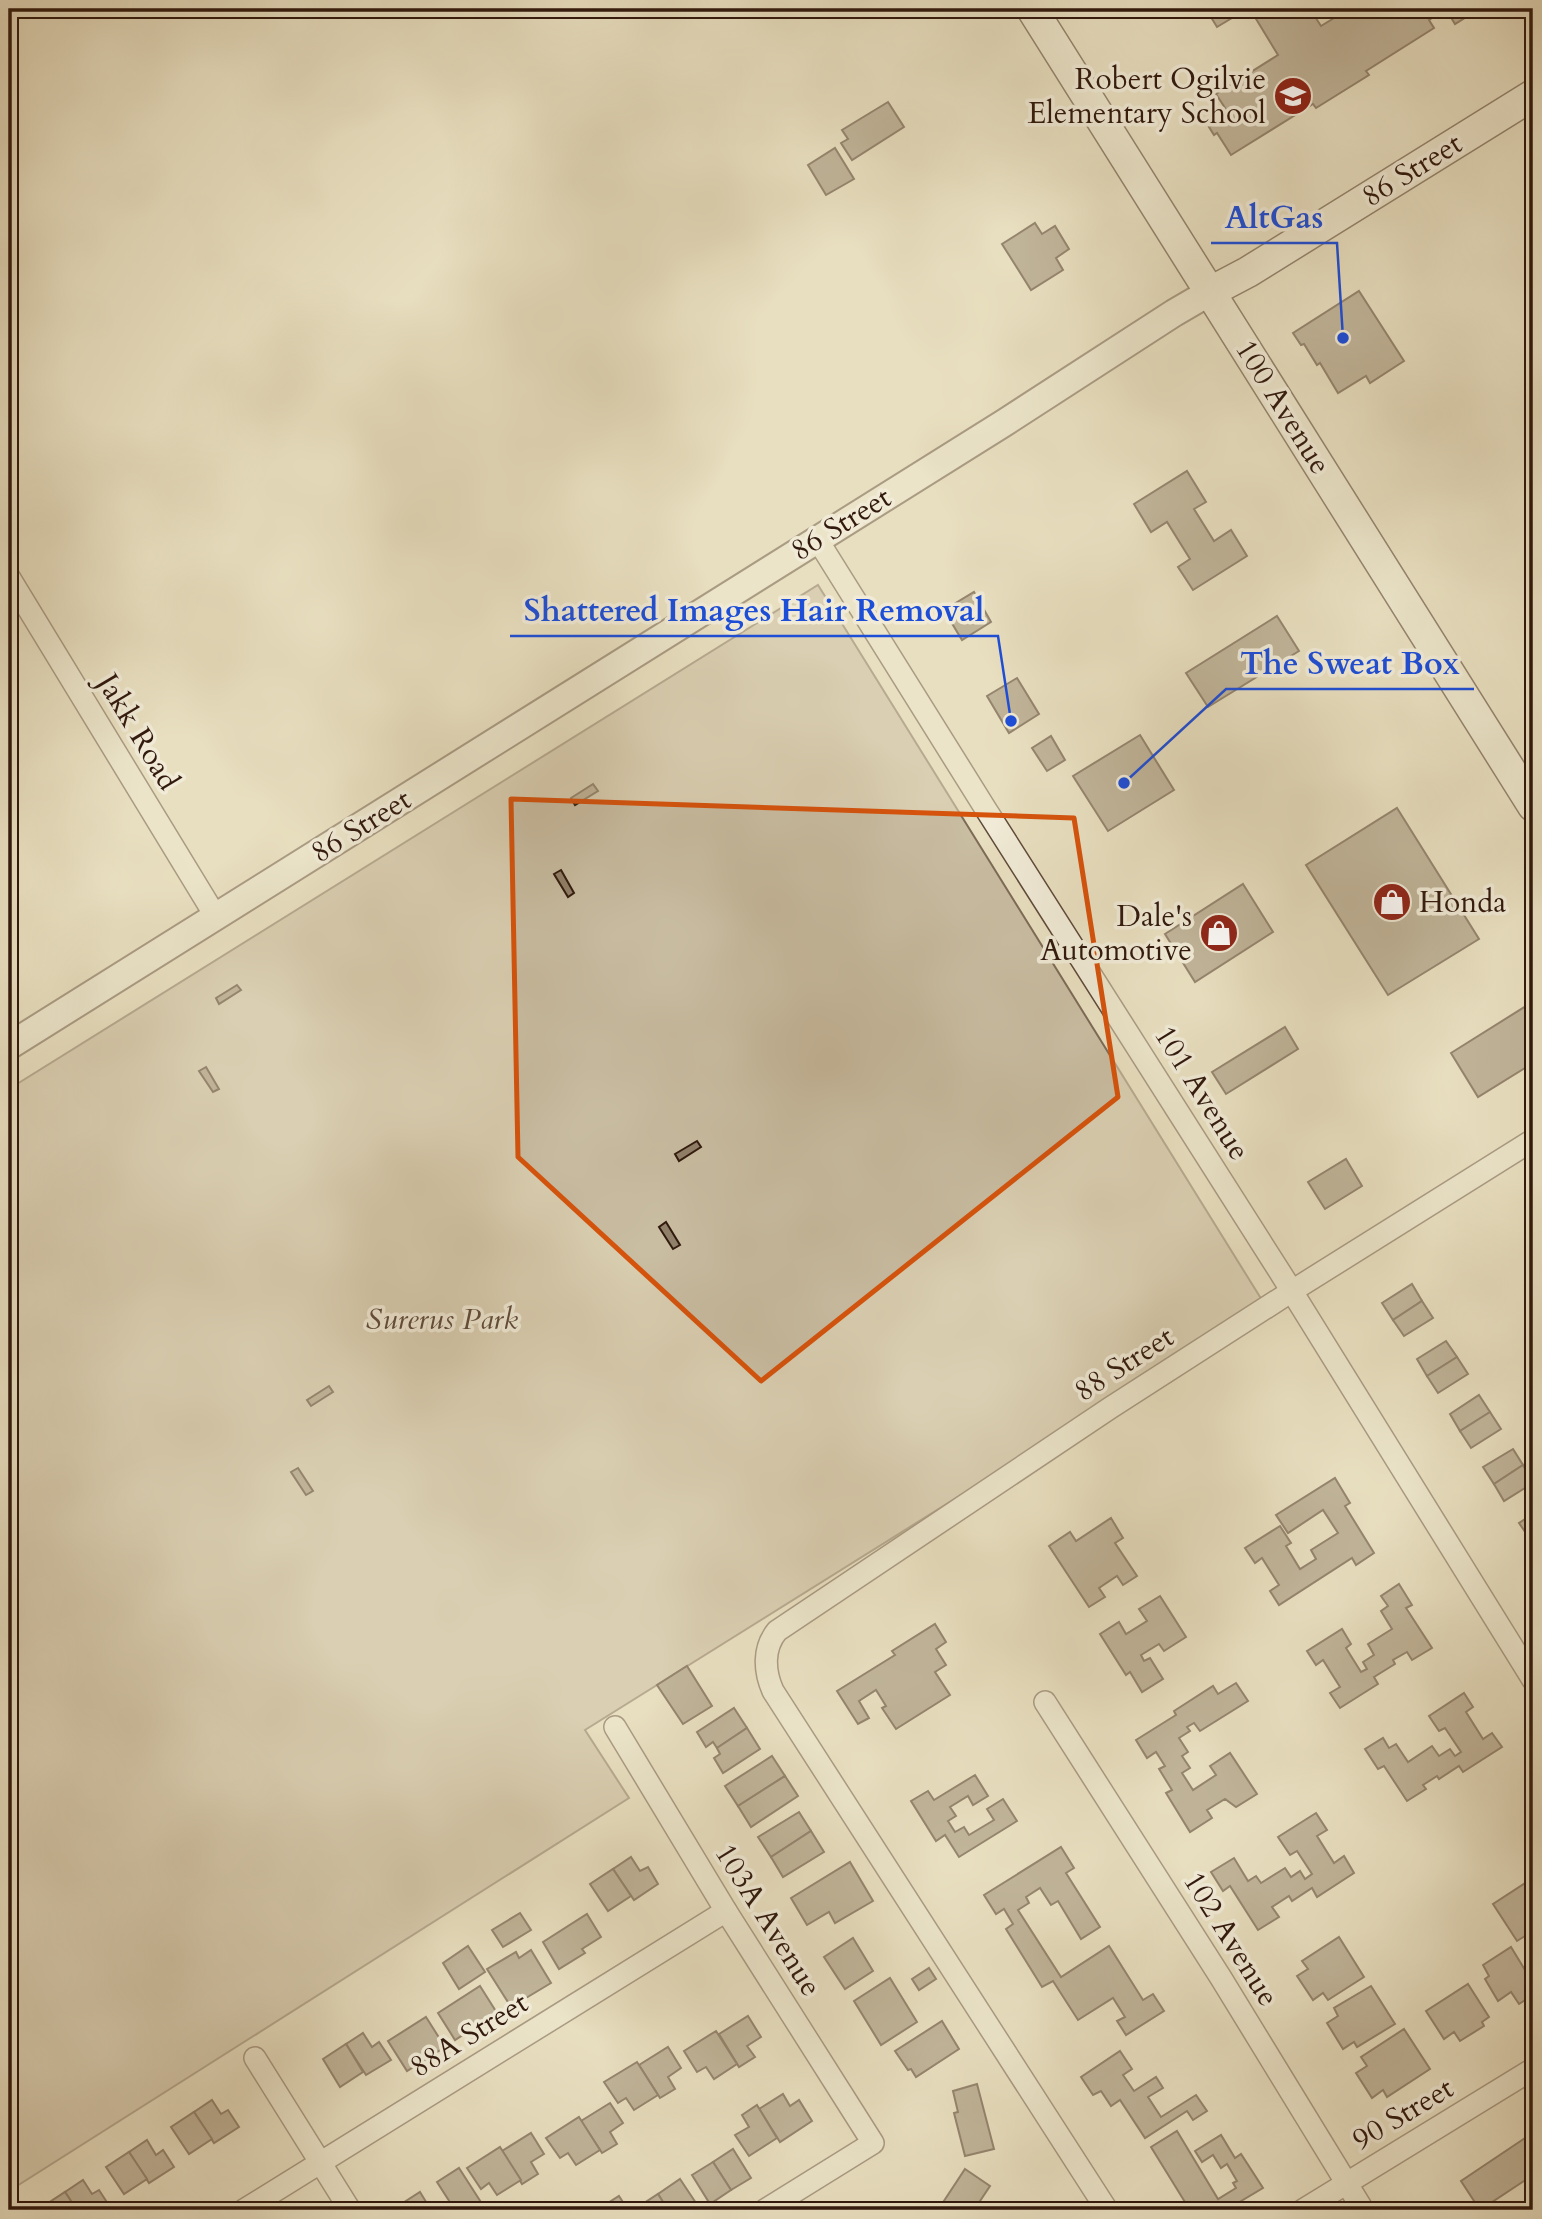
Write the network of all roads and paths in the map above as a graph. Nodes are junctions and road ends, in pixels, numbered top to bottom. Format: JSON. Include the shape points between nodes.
{"nodes":[{"id":1,"x":1032,"y":9,"type":"edge"},
{"id":2,"x":1533,"y":95,"type":"edge"},
{"id":3,"x":1210,"y":292,"type":"junction"},
{"id":4,"x":817,"y":539,"type":"junction"},
{"id":5,"x":9,"y":577,"type":"edge"},
{"id":6,"x":1533,"y":806,"type":"edge"},
{"id":7,"x":216,"y":917,"type":"junction"},
{"id":8,"x":9,"y":1046,"type":"edge"},
{"id":9,"x":1533,"y":1140,"type":"edge"},
{"id":10,"x":1292,"y":1291,"type":"junction"},
{"id":11,"x":1533,"y":1680,"type":"edge"},
{"id":12,"x":1045,"y":1702,"type":"dead end"},
{"id":13,"x":615,"y":1727,"type":"dead end"},
{"id":14,"x":726,"y":1911,"type":"junction"},
{"id":15,"x":255,"y":2058,"type":"dead end"},
{"id":16,"x":1533,"y":2069,"type":"edge"},
{"id":17,"x":320,"y":2162,"type":"junction"},
{"id":18,"x":1346,"y":2183,"type":"junction"},
{"id":19,"x":244,"y":2210,"type":"edge"},
{"id":20,"x":349,"y":2210,"type":"edge"},
{"id":21,"x":765,"y":2210,"type":"edge"},
{"id":22,"x":1107,"y":2210,"type":"edge"},
{"id":23,"x":1303,"y":2210,"type":"edge"},
{"id":24,"x":1363,"y":2210,"type":"edge"}],
"edges":[{"from":1,"to":3,"type":"main road","name":"100 Avenue"},
{"from":2,"to":3,"type":"main road","name":"86 Street"},
{"from":3,"to":4,"type":"street","name":"86 Street"},
{"from":3,"to":6,"type":"main road","name":"100 Avenue"},
{"from":4,"to":7,"type":"street","name":"86 Street"},
{"from":4,"to":10,"type":"street","name":"101 Avenue"},
{"from":5,"to":7,"type":"street","name":"Jakk Road"},
{"from":7,"to":8,"type":"street","name":"86 Street"},
{"from":9,"to":10,"type":"street","name":"88 Street"},
{"from":10,"to":11,"type":"street","name":"101 Avenue"},
{"from":10,"to":22,"type":"street","name":"88 Street","via":[[777,1631],[766,1657],[773,1691]]},
{"from":12,"to":18,"type":"street","name":"102 Avenue"},
{"from":13,"to":14,"type":"street","name":"103A Avenue"},
{"from":14,"to":17,"type":"street","name":"88A Street"},
{"from":14,"to":21,"type":"street","name":"103A Avenue","via":[[873,2143]]},
{"from":15,"to":17,"type":"street"},
{"from":16,"to":18,"type":"street","name":"90 Street"},
{"from":17,"to":19,"type":"street","name":"88A Street"},
{"from":17,"to":20,"type":"street"},
{"from":18,"to":23,"type":"street","name":"90 Street"},
{"from":18,"to":24,"type":"street","name":"102 Avenue"}]}
